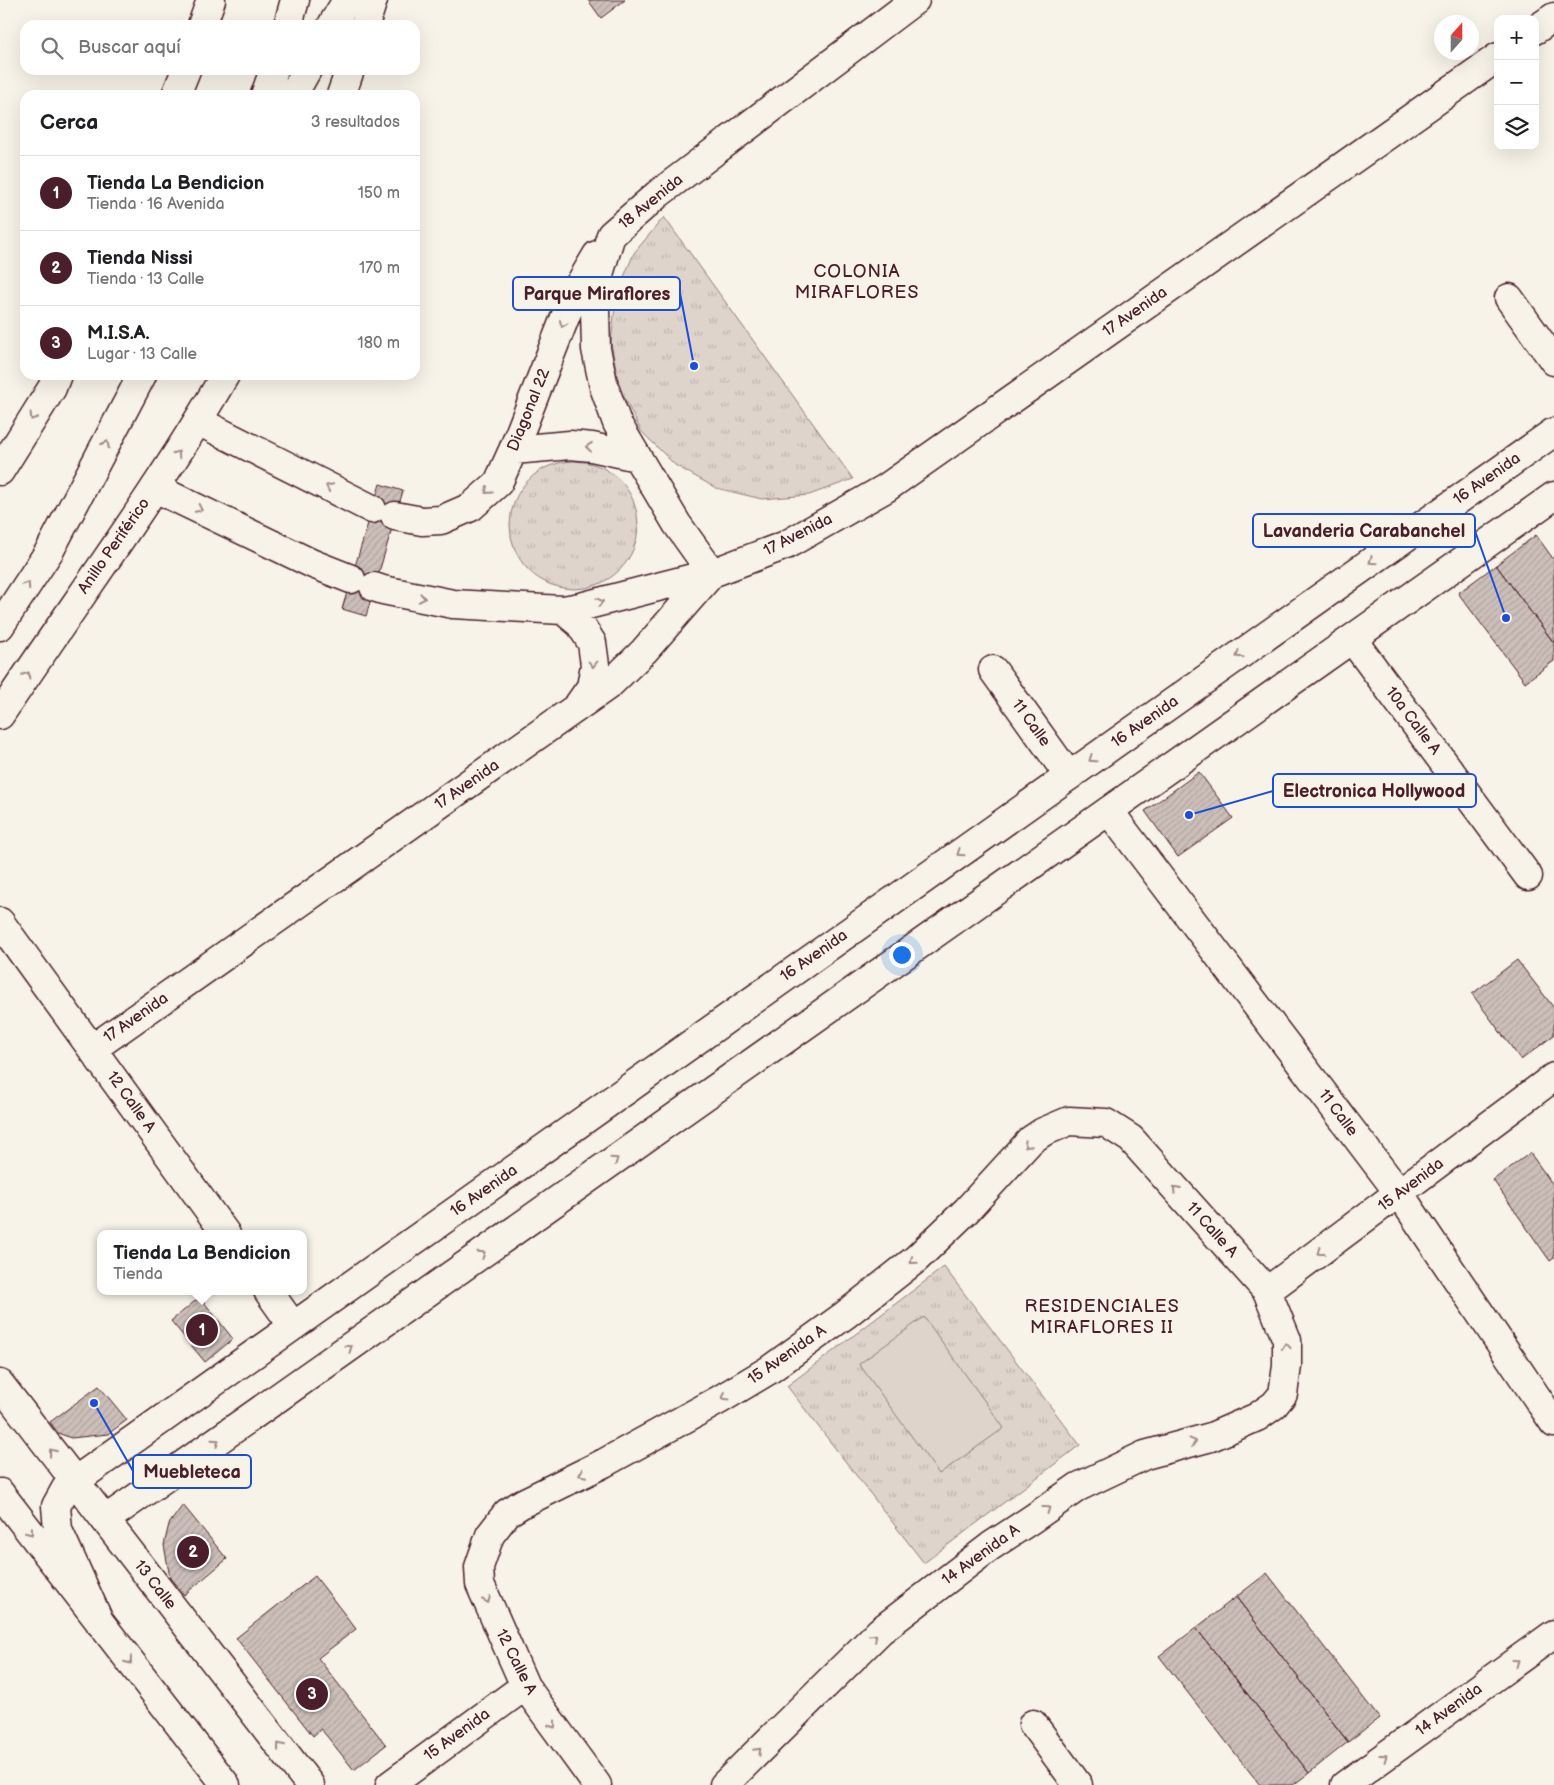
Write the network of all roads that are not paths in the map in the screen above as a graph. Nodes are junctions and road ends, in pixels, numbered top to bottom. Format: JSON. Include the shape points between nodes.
{"nodes":[{"id":1,"x":211,"y":0,"type":"edge"},
{"id":2,"x":296,"y":0,"type":"edge"},
{"id":3,"x":347,"y":0,"type":"edge"},
{"id":4,"x":373,"y":0,"type":"edge"},
{"id":5,"x":915,"y":0,"type":"edge"},
{"id":6,"x":1554,"y":17,"type":"edge"},
{"id":7,"x":204,"y":20,"type":"edge"},
{"id":8,"x":290,"y":20,"type":"edge"},
{"id":9,"x":335,"y":20,"type":"edge"},
{"id":10,"x":367,"y":20,"type":"edge"},
{"id":11,"x":1539,"y":27,"type":"edge"},
{"id":12,"x":1494,"y":60,"type":"edge"},
{"id":13,"x":184,"y":75,"type":"edge"},
{"id":14,"x":272,"y":75,"type":"edge"},
{"id":15,"x":304,"y":75,"type":"edge"},
{"id":16,"x":348,"y":75,"type":"edge"},
{"id":17,"x":178,"y":90,"type":"edge"},
{"id":18,"x":267,"y":90,"type":"edge"},
{"id":19,"x":296,"y":90,"type":"edge"},
{"id":20,"x":343,"y":90,"type":"edge"},
{"id":21,"x":611,"y":235,"type":"junction"},
{"id":22,"x":1509,"y":298,"type":"dead end"},
{"id":23,"x":1554,"y":361,"type":"edge"},
{"id":24,"x":56,"y":380,"type":"edge"},
{"id":25,"x":139,"y":380,"type":"edge"},
{"id":26,"x":222,"y":380,"type":"edge"},
{"id":27,"x":198,"y":421,"type":"junction"},
{"id":28,"x":1554,"y":432,"type":"edge"},
{"id":29,"x":513,"y":450,"type":"junction"},
{"id":30,"x":637,"y":457,"type":"junction"},
{"id":31,"x":0,"y":471,"type":"edge"},
{"id":32,"x":155,"y":488,"type":"junction"},
{"id":33,"x":1554,"y":496,"type":"edge"},
{"id":34,"x":712,"y":573,"type":"junction"},
{"id":35,"x":563,"y":610,"type":"junction"},
{"id":36,"x":0,"y":626,"type":"edge"},
{"id":37,"x":1352,"y":639,"type":"junction"},
{"id":38,"x":993,"y":670,"type":"dead end"},
{"id":39,"x":579,"y":706,"type":"junction"},
{"id":40,"x":0,"y":716,"type":"edge"},
{"id":41,"x":1069,"y":776,"type":"junction"},
{"id":42,"x":1110,"y":811,"type":"junction"},
{"id":43,"x":1528,"y":876,"type":"dead end"},
{"id":44,"x":0,"y":922,"type":"edge"},
{"id":45,"x":92,"y":1049,"type":"junction"},
{"id":46,"x":1554,"y":1077,"type":"edge"},
{"id":47,"x":1069,"y":1121,"type":"joint"},
{"id":48,"x":1399,"y":1193,"type":"junction"},
{"id":49,"x":223,"y":1230,"type":"edge"},
{"id":50,"x":1267,"y":1291,"type":"junction"},
{"id":51,"x":271,"y":1295,"type":"edge"},
{"id":52,"x":293,"y":1326,"type":"junction"},
{"id":53,"x":0,"y":1384,"type":"edge"},
{"id":54,"x":1283,"y":1394,"type":"joint"},
{"id":55,"x":1554,"y":1424,"type":"edge"},
{"id":56,"x":74,"y":1480,"type":"junction"},
{"id":57,"x":0,"y":1493,"type":"edge"},
{"id":58,"x":105,"y":1520,"type":"junction"},
{"id":59,"x":483,"y":1553,"type":"joint"},
{"id":60,"x":100,"y":1623,"type":"junction"},
{"id":61,"x":1554,"y":1634,"type":"edge"},
{"id":62,"x":525,"y":1686,"type":"junction"},
{"id":63,"x":1033,"y":1724,"type":"dead end"},
{"id":64,"x":226,"y":1785,"type":"edge"},
{"id":65,"x":310,"y":1785,"type":"edge"},
{"id":66,"x":390,"y":1785,"type":"edge"},
{"id":67,"x":597,"y":1785,"type":"edge"},
{"id":68,"x":724,"y":1785,"type":"edge"},
{"id":69,"x":1078,"y":1785,"type":"edge"},
{"id":70,"x":1345,"y":1785,"type":"edge"}],
"edges":[{"from":1,"to":7,"type":"main road"},
{"from":2,"to":8,"type":"main road"},
{"from":3,"to":9,"type":"main road"},
{"from":4,"to":10,"type":"main road"},
{"from":5,"to":21,"type":"main road","name":"18 Avenida","via":[[658,194]]},
{"from":6,"to":11,"type":"main road"},
{"from":12,"to":34,"type":"main road","name":"17 Avenida","via":[[886,488],[786,545]]},
{"from":13,"to":17,"type":"main road"},
{"from":14,"to":18,"type":"main road"},
{"from":15,"to":19,"type":"main road"},
{"from":16,"to":20,"type":"main road"},
{"from":21,"to":29,"type":"main road","name":"Diagonal 22","one_way":true,"via":[[575,292]]},
{"from":21,"to":30,"type":"main road","name":"18 Avenida","via":[[596,300],[596,349],[604,387],[617,423]]},
{"from":22,"to":23,"type":"main road"},
{"from":24,"to":31,"type":"main road","one_way":true},
{"from":36,"to":25,"type":"main road","one_way":true,"via":[[50,550]]},
{"from":26,"to":27,"type":"main road","name":"Anillo Periférico"},
{"from":29,"to":27,"type":"main road","name":"Diagonal 22","one_way":true,"via":[[498,483],[471,507],[441,520],[422,521],[384,512]]},
{"from":32,"to":27,"type":"main road","name":"Anillo Periférico","one_way":true},
{"from":28,"to":41,"type":"main road","name":"16 Avenida","one_way":true},
{"from":30,"to":29,"type":"main road","one_way":true,"via":[[570,445]]},
{"from":30,"to":34,"type":"main road","name":"18 Avenida","via":[[677,524]]},
{"from":32,"to":35,"type":"main road","one_way":true,"via":[[313,564],[383,590],[452,604]]},
{"from":40,"to":32,"type":"main road","name":"Anillo Periférico","one_way":true},
{"from":33,"to":37,"type":"main road"},
{"from":35,"to":34,"type":"main road","one_way":true},
{"from":34,"to":39,"type":"main road","name":"17 Avenida","via":[[644,651],[610,684]]},
{"from":35,"to":39,"type":"main road","one_way":true,"via":[[580,624],[592,643],[595,665],[591,687]]},
{"from":37,"to":42,"type":"main road"},
{"from":37,"to":43,"type":"main road","name":"10a Calle A"},
{"from":38,"to":41,"type":"main road","name":"11 Calle"},
{"from":39,"to":45,"type":"main road","name":"17 Avenida"},
{"from":41,"to":52,"type":"main road","name":"16 Avenida","one_way":true},
{"from":42,"to":48,"type":"main road","name":"11 Calle"},
{"from":58,"to":42,"type":"main road","one_way":true},
{"from":44,"to":45,"type":"main road","name":"12 Calle A"},
{"from":45,"to":49,"type":"main road","name":"12 Calle A"},
{"from":46,"to":48,"type":"main road","name":"15 Avenida"},
{"from":50,"to":47,"type":"main road","name":"11 Calle A","one_way":true,"via":[[1131,1139],[1106,1123]]},
{"from":47,"to":59,"type":"main road","name":"15 Avenida A","one_way":true,"via":[[1031,1140],[967,1210],[916,1259],[845,1315],[768,1370],[719,1400],[523,1503],[508,1513],[490,1535]]},
{"from":48,"to":50,"type":"main road","name":"15 Avenida","one_way":true},
{"from":48,"to":55,"type":"main road","name":"11 Calle"},
{"from":54,"to":50,"type":"main road","name":"11 Calle A","one_way":true,"via":[[1287,1340]]},
{"from":51,"to":52,"type":"main road"},
{"from":52,"to":56,"type":"main road","name":"16 Avenida"},
{"from":56,"to":53,"type":"main road","name":"13 Calle","one_way":true},
{"from":68,"to":54,"type":"main road","name":"14 Avenida A","one_way":true,"via":[[880,1631],[991,1546],[1078,1487],[1145,1455],[1211,1437],[1257,1417]]},
{"from":56,"to":58,"type":"main road","name":"13 Calle"},
{"from":56,"to":60,"type":"main road","name":"16 Avenida","via":[[56,1506],[58,1530]]},
{"from":57,"to":60,"type":"main road","one_way":true},
{"from":65,"to":58,"type":"main road","name":"13 Calle","one_way":true},
{"from":59,"to":62,"type":"main road","name":"12 Calle A","one_way":true,"via":[[479,1567],[480,1584]]},
{"from":60,"to":64,"type":"main road","one_way":true},
{"from":70,"to":61,"type":"main road","name":"14 Avenida","one_way":true},
{"from":62,"to":66,"type":"main road","name":"15 Avenida"},
{"from":62,"to":67,"type":"main road","name":"12 Calle A","one_way":true},
{"from":63,"to":69,"type":"main road"}]}
